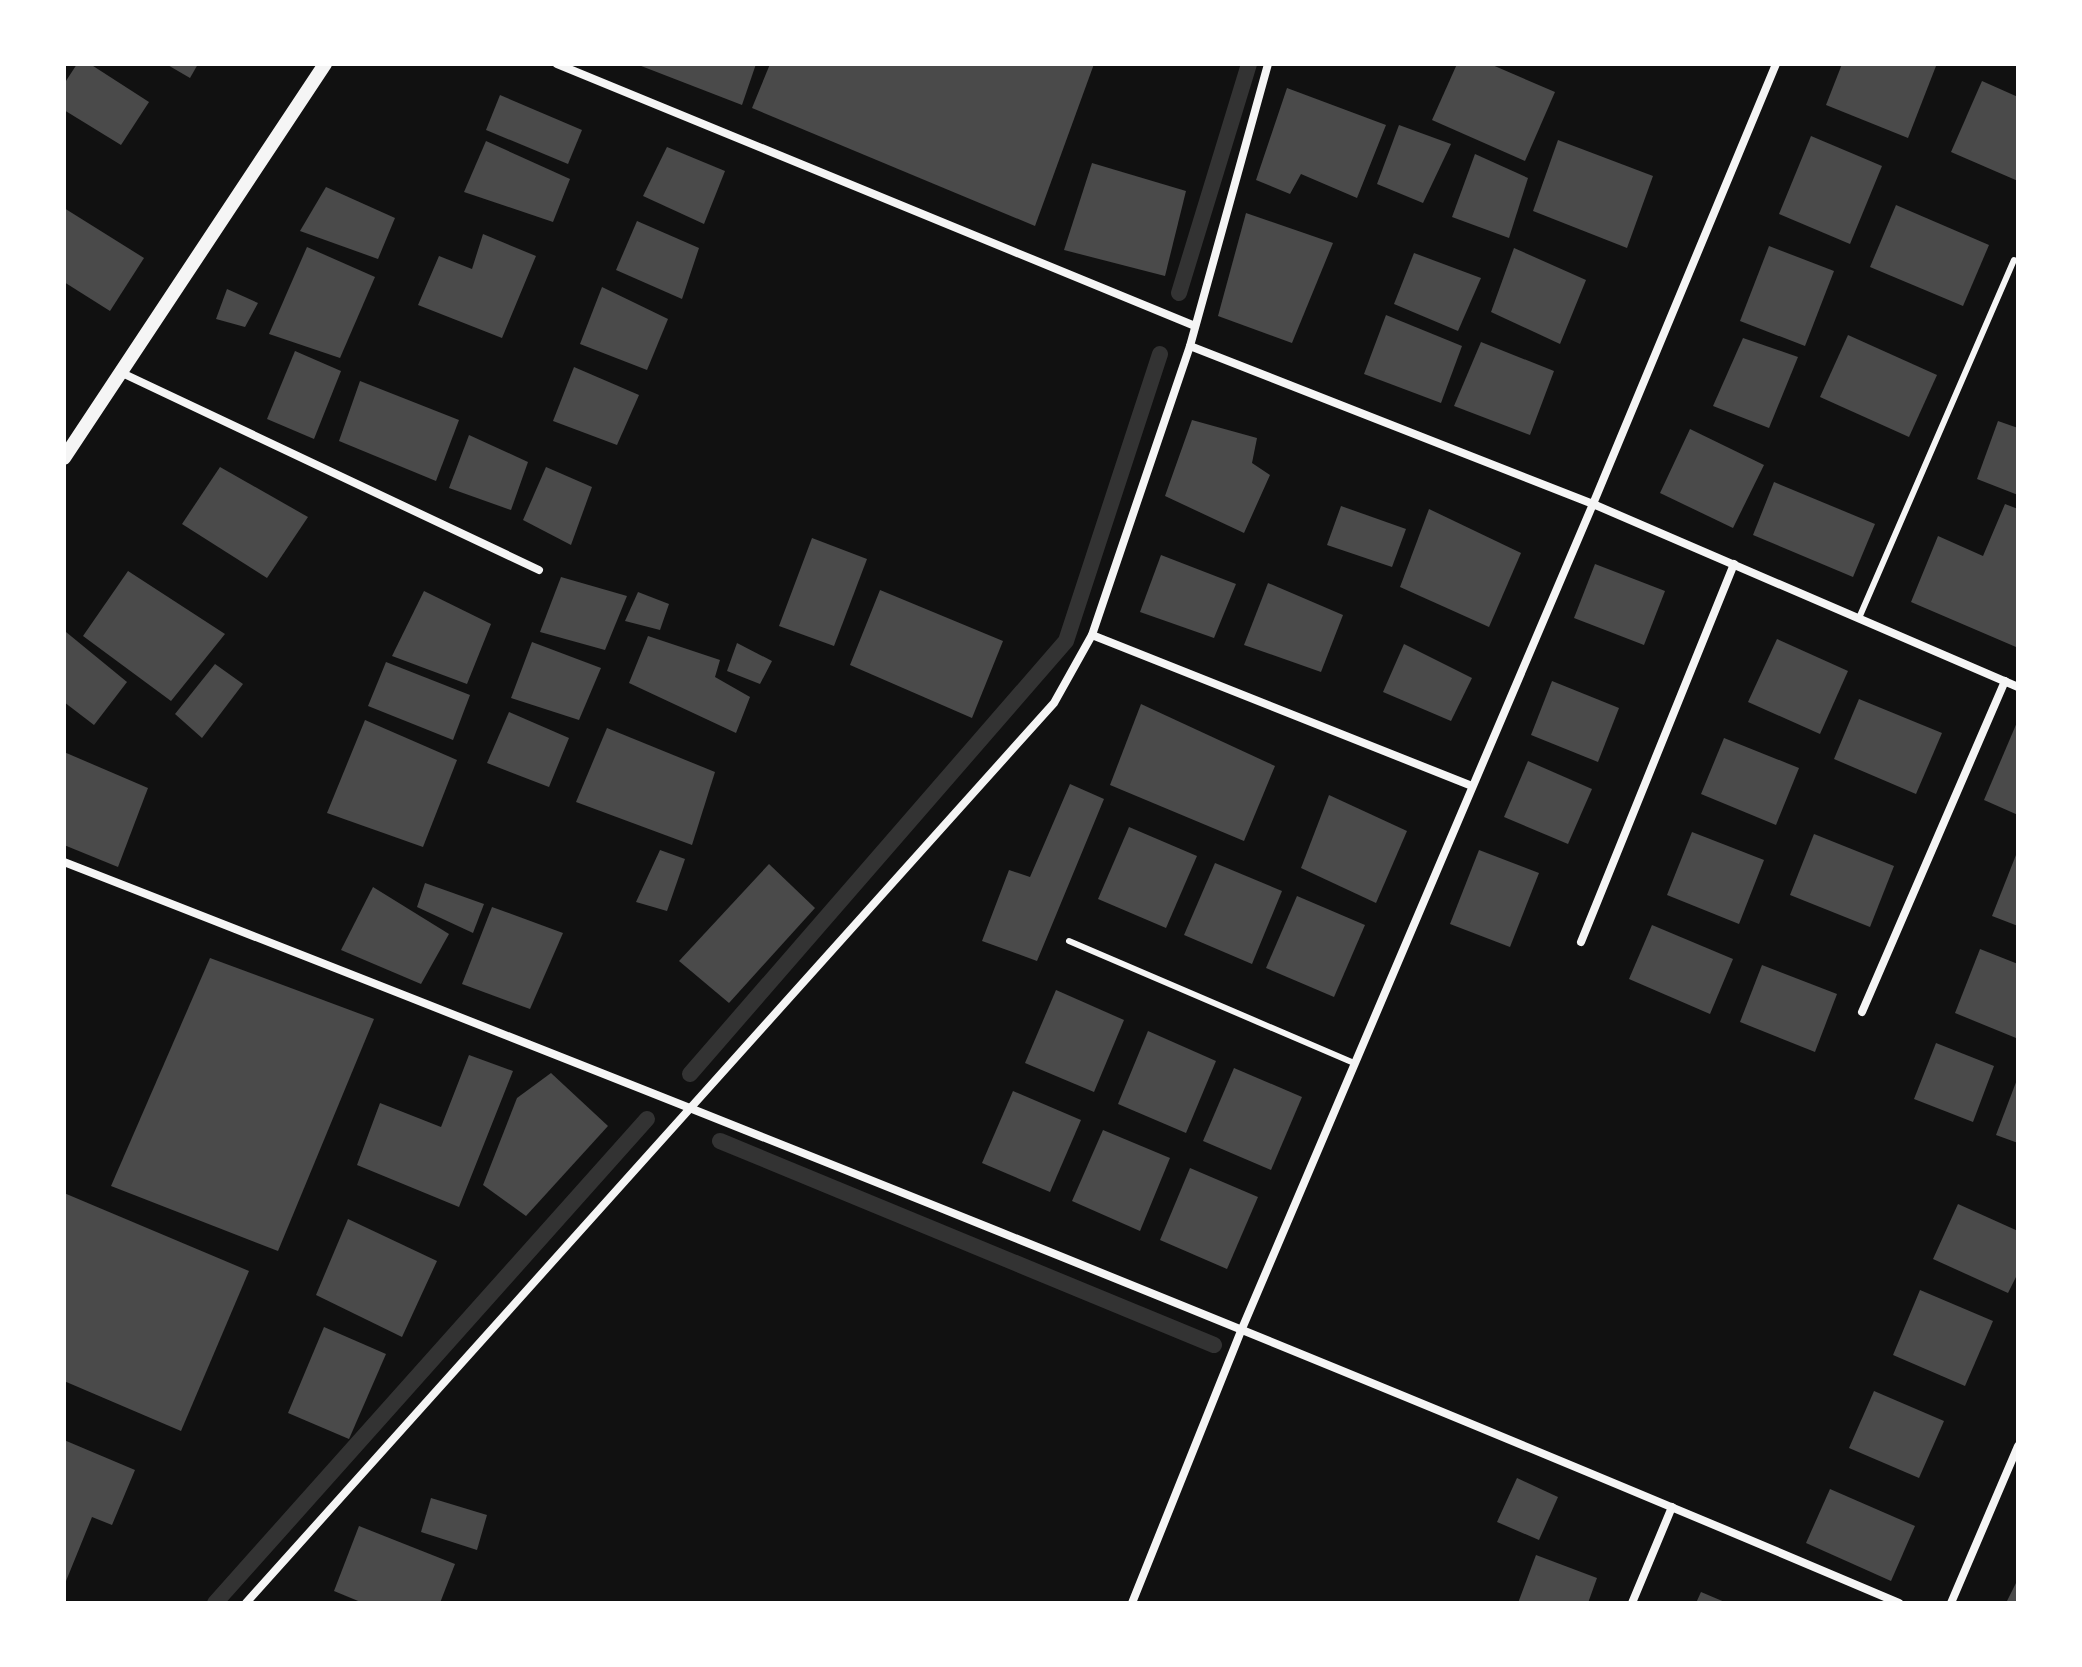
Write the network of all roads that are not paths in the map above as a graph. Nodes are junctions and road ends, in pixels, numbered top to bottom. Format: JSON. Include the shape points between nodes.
{"nodes":[{"id":1,"x":325,"y":64,"type":"edge"},
{"id":2,"x":557,"y":64,"type":"edge"},
{"id":3,"x":1268,"y":64,"type":"edge"},
{"id":4,"x":1776,"y":64,"type":"edge"},
{"id":5,"x":2014,"y":260,"type":"dead end"},
{"id":6,"x":1195,"y":326,"type":"junction"},
{"id":7,"x":1190,"y":346,"type":"junction"},
{"id":8,"x":120,"y":372,"type":"junction"},
{"id":9,"x":64,"y":458,"type":"edge"},
{"id":10,"x":1593,"y":504,"type":"junction"},
{"id":11,"x":1734,"y":564,"type":"junction"},
{"id":12,"x":539,"y":570,"type":"dead end"},
{"id":13,"x":1859,"y":618,"type":"junction"},
{"id":14,"x":1092,"y":635,"type":"junction"},
{"id":15,"x":2005,"y":681,"type":"junction"},
{"id":16,"x":2018,"y":687,"type":"edge"},
{"id":17,"x":1472,"y":786,"type":"junction"},
{"id":18,"x":64,"y":862,"type":"edge"},
{"id":19,"x":1069,"y":941,"type":"dead end"},
{"id":20,"x":1581,"y":942,"type":"dead end"},
{"id":21,"x":1862,"y":1012,"type":"dead end"},
{"id":22,"x":1354,"y":1063,"type":"junction"},
{"id":23,"x":693,"y":1107,"type":"junction"},
{"id":24,"x":1241,"y":1331,"type":"junction"},
{"id":25,"x":2018,"y":1446,"type":"edge"},
{"id":26,"x":1672,"y":1507,"type":"junction"},
{"id":27,"x":246,"y":1603,"type":"edge"},
{"id":28,"x":1132,"y":1603,"type":"edge"},
{"id":29,"x":1632,"y":1603,"type":"edge"},
{"id":30,"x":1899,"y":1603,"type":"edge"},
{"id":31,"x":1951,"y":1603,"type":"edge"}],
"edges":[{"from":1,"to":8,"type":"street"},
{"from":2,"to":6,"type":"street"},
{"from":3,"to":6,"type":"street"},
{"from":4,"to":10,"type":"street"},
{"from":5,"to":13,"type":"lane"},
{"from":6,"to":7,"type":"street"},
{"from":7,"to":10,"type":"street"},
{"from":7,"to":14,"type":"street"},
{"from":8,"to":9,"type":"street"},
{"from":8,"to":12,"type":"street"},
{"from":10,"to":11,"type":"street"},
{"from":10,"to":17,"type":"street"},
{"from":11,"to":13,"type":"street"},
{"from":11,"to":20,"type":"street"},
{"from":13,"to":15,"type":"street"},
{"from":14,"to":17,"type":"street"},
{"from":14,"to":23,"type":"street","via":[[1054,703]]},
{"from":15,"to":16,"type":"street"},
{"from":15,"to":21,"type":"street"},
{"from":17,"to":22,"type":"street"},
{"from":18,"to":23,"type":"street"},
{"from":19,"to":22,"type":"lane"},
{"from":22,"to":24,"type":"street"},
{"from":23,"to":24,"type":"street"},
{"from":23,"to":27,"type":"street"},
{"from":24,"to":26,"type":"street"},
{"from":24,"to":28,"type":"street"},
{"from":25,"to":31,"type":"street"},
{"from":26,"to":29,"type":"street"},
{"from":26,"to":30,"type":"street"}]}
